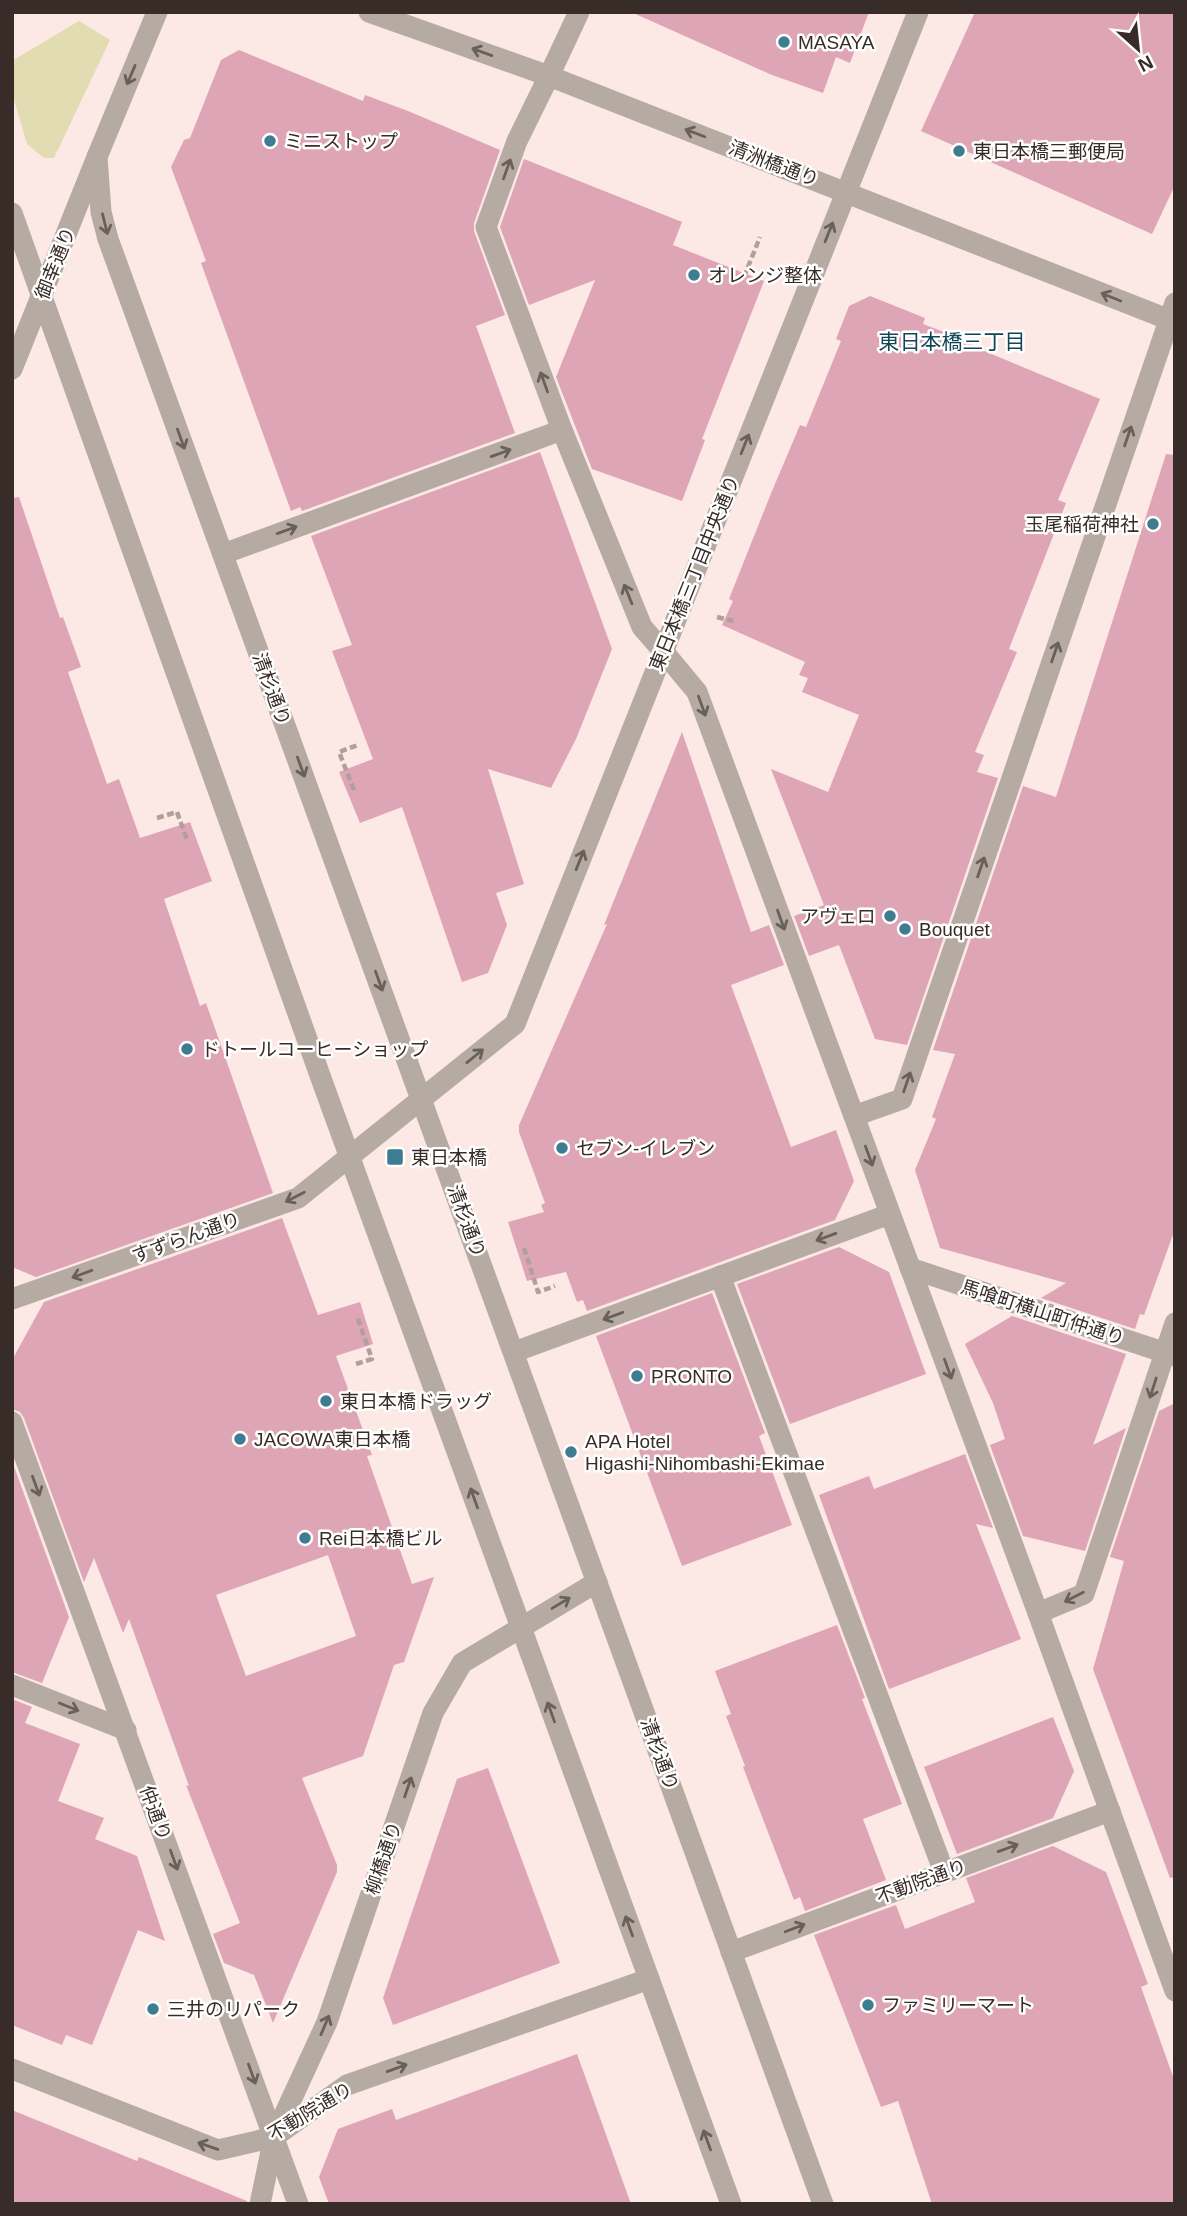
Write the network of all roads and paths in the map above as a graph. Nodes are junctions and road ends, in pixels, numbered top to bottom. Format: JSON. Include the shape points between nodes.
{"nodes":[{"id":1,"x":157,"y":12,"type":"edge"},
{"id":2,"x":369,"y":12,"type":"edge"},
{"id":3,"x":579,"y":12,"type":"edge"},
{"id":4,"x":918,"y":12,"type":"edge"},
{"id":5,"x":548,"y":76,"type":"junction"},
{"id":6,"x":97,"y":157,"type":"junction"},
{"id":7,"x":846,"y":191,"type":"junction"},
{"id":8,"x":12,"y":213,"type":"edge"},
{"id":9,"x":760,"y":237,"type":"dead end"},
{"id":10,"x":744,"y":277,"type":"dead end"},
{"id":11,"x":41,"y":297,"type":"junction"},
{"id":12,"x":1172,"y":315,"type":"edge"},
{"id":13,"x":12,"y":369,"type":"edge"},
{"id":14,"x":562,"y":430,"type":"junction"},
{"id":15,"x":223,"y":554,"type":"junction"},
{"id":16,"x":710,"y":614,"type":"dead end"},
{"id":17,"x":733,"y":621,"type":"dead end"},
{"id":18,"x":663,"y":651,"type":"junction"},
{"id":19,"x":358,"y":745,"type":"dead end"},
{"id":20,"x":355,"y":790,"type":"dead end"},
{"id":21,"x":157,"y":818,"type":"dead end"},
{"id":22,"x":187,"y":840,"type":"dead end"},
{"id":23,"x":422,"y":1098,"type":"junction"},
{"id":24,"x":854,"y":1116,"type":"junction"},
{"id":25,"x":350,"y":1156,"type":"junction"},
{"id":26,"x":890,"y":1214,"type":"junction"},
{"id":27,"x":524,"y":1248,"type":"dead end"},
{"id":28,"x":911,"y":1268,"type":"junction"},
{"id":29,"x":720,"y":1276,"type":"junction"},
{"id":30,"x":555,"y":1286,"type":"dead end"},
{"id":31,"x":12,"y":1299,"type":"edge"},
{"id":32,"x":357,"y":1316,"type":"dead end"},
{"id":33,"x":1175,"y":1323,"type":"edge"},
{"id":34,"x":514,"y":1352,"type":"junction"},
{"id":35,"x":1170,"y":1355,"type":"edge"},
{"id":36,"x":356,"y":1364,"type":"dead end"},
{"id":37,"x":12,"y":1422,"type":"edge"},
{"id":38,"x":597,"y":1582,"type":"junction"},
{"id":39,"x":1038,"y":1613,"type":"junction"},
{"id":40,"x":521,"y":1628,"type":"junction"},
{"id":41,"x":12,"y":1685,"type":"edge"},
{"id":42,"x":126,"y":1730,"type":"junction"},
{"id":43,"x":1110,"y":1811,"type":"junction"},
{"id":44,"x":944,"y":1872,"type":"junction"},
{"id":45,"x":731,"y":1952,"type":"junction"},
{"id":46,"x":649,"y":1979,"type":"junction"},
{"id":47,"x":1175,"y":1990,"type":"edge"},
{"id":48,"x":12,"y":2069,"type":"edge"},
{"id":49,"x":274,"y":2137,"type":"junction"},
{"id":50,"x":260,"y":2204,"type":"edge"},
{"id":51,"x":298,"y":2204,"type":"edge"},
{"id":52,"x":731,"y":2204,"type":"edge"},
{"id":53,"x":823,"y":2204,"type":"edge"}],
"edges":[{"from":1,"to":6,"type":"street","name":"御幸通り","one_way":true},
{"from":5,"to":2,"type":"street","name":"清洲橋通り","one_way":true},
{"from":3,"to":5,"type":"street"},
{"from":4,"to":7,"type":"street","name":"東日本橋三丁目中央通り"},
{"from":7,"to":5,"type":"street","name":"清洲橋通り","one_way":true},
{"from":14,"to":5,"type":"street","one_way":true,"via":[[486,227],[517,141]]},
{"from":6,"to":11,"type":"street","name":"御幸通り"},
{"from":6,"to":15,"type":"street","name":"清杉通り","one_way":true,"via":[[108,239]]},
{"from":12,"to":7,"type":"street","name":"清洲橋通り","one_way":true},
{"from":18,"to":7,"type":"street","name":"東日本橋三丁目中央通り","one_way":true},
{"from":8,"to":11,"type":"street"},
{"from":9,"to":10,"type":"path"},
{"from":11,"to":13,"type":"street","name":"御幸通り"},
{"from":11,"to":25,"type":"street"},
{"from":24,"to":12,"type":"street","one_way":true,"via":[[902,1098]]},
{"from":15,"to":14,"type":"street","one_way":true},
{"from":18,"to":14,"type":"street","one_way":true,"via":[[642,627]]},
{"from":15,"to":23,"type":"street","name":"清杉通り","one_way":true},
{"from":16,"to":17,"type":"path"},
{"from":23,"to":18,"type":"street","name":"東日本橋三丁目中央通り","one_way":true,"via":[[515,1024]]},
{"from":18,"to":24,"type":"street","one_way":true,"via":[[697,691]]},
{"from":19,"to":20,"type":"path","via":[[339,752]]},
{"from":21,"to":22,"type":"path","via":[[177,812]]},
{"from":23,"to":25,"type":"street","name":"東日本橋三丁目中央通り"},
{"from":23,"to":34,"type":"street","name":"清杉通り"},
{"from":24,"to":26,"type":"street","one_way":true},
{"from":25,"to":31,"type":"street","name":"すずらん通り","one_way":true,"via":[[298,1198]]},
{"from":40,"to":25,"type":"street","one_way":true},
{"from":26,"to":28,"type":"street"},
{"from":26,"to":29,"type":"street","one_way":true},
{"from":27,"to":30,"type":"path","via":[[538,1292]]},
{"from":28,"to":35,"type":"street","name":"馬喰町横山町仲通り"},
{"from":28,"to":39,"type":"street","one_way":true},
{"from":29,"to":34,"type":"street","one_way":true},
{"from":29,"to":44,"type":"street"},
{"from":32,"to":36,"type":"path","via":[[372,1359]]},
{"from":33,"to":35,"type":"street"},
{"from":34,"to":38,"type":"street","name":"清杉通り"},
{"from":35,"to":39,"type":"street","one_way":true,"via":[[1084,1594]]},
{"from":37,"to":42,"type":"street","name":"仲通り","one_way":true},
{"from":40,"to":38,"type":"street","name":"柳橋通り","one_way":true},
{"from":38,"to":45,"type":"street","name":"清杉通り"},
{"from":39,"to":43,"type":"street"},
{"from":46,"to":40,"type":"street","one_way":true},
{"from":49,"to":40,"type":"street","name":"柳橋通り","one_way":true,"via":[[327,2022],[433,1713],[462,1663]]},
{"from":41,"to":42,"type":"street","one_way":true},
{"from":42,"to":49,"type":"street","name":"仲通り","one_way":true},
{"from":44,"to":43,"type":"street","name":"不動院通り","one_way":true},
{"from":43,"to":47,"type":"street"},
{"from":45,"to":44,"type":"street","name":"不動院通り","one_way":true},
{"from":45,"to":53,"type":"street","name":"清杉通り"},
{"from":49,"to":46,"type":"street","name":"不動院通り","one_way":true,"via":[[347,2085]]},
{"from":52,"to":46,"type":"street","one_way":true},
{"from":49,"to":48,"type":"street","name":"不動院通り","one_way":true,"via":[[218,2150]]},
{"from":49,"to":50,"type":"street","name":"柳橋通り"},
{"from":49,"to":51,"type":"street","name":"仲通り"}]}
